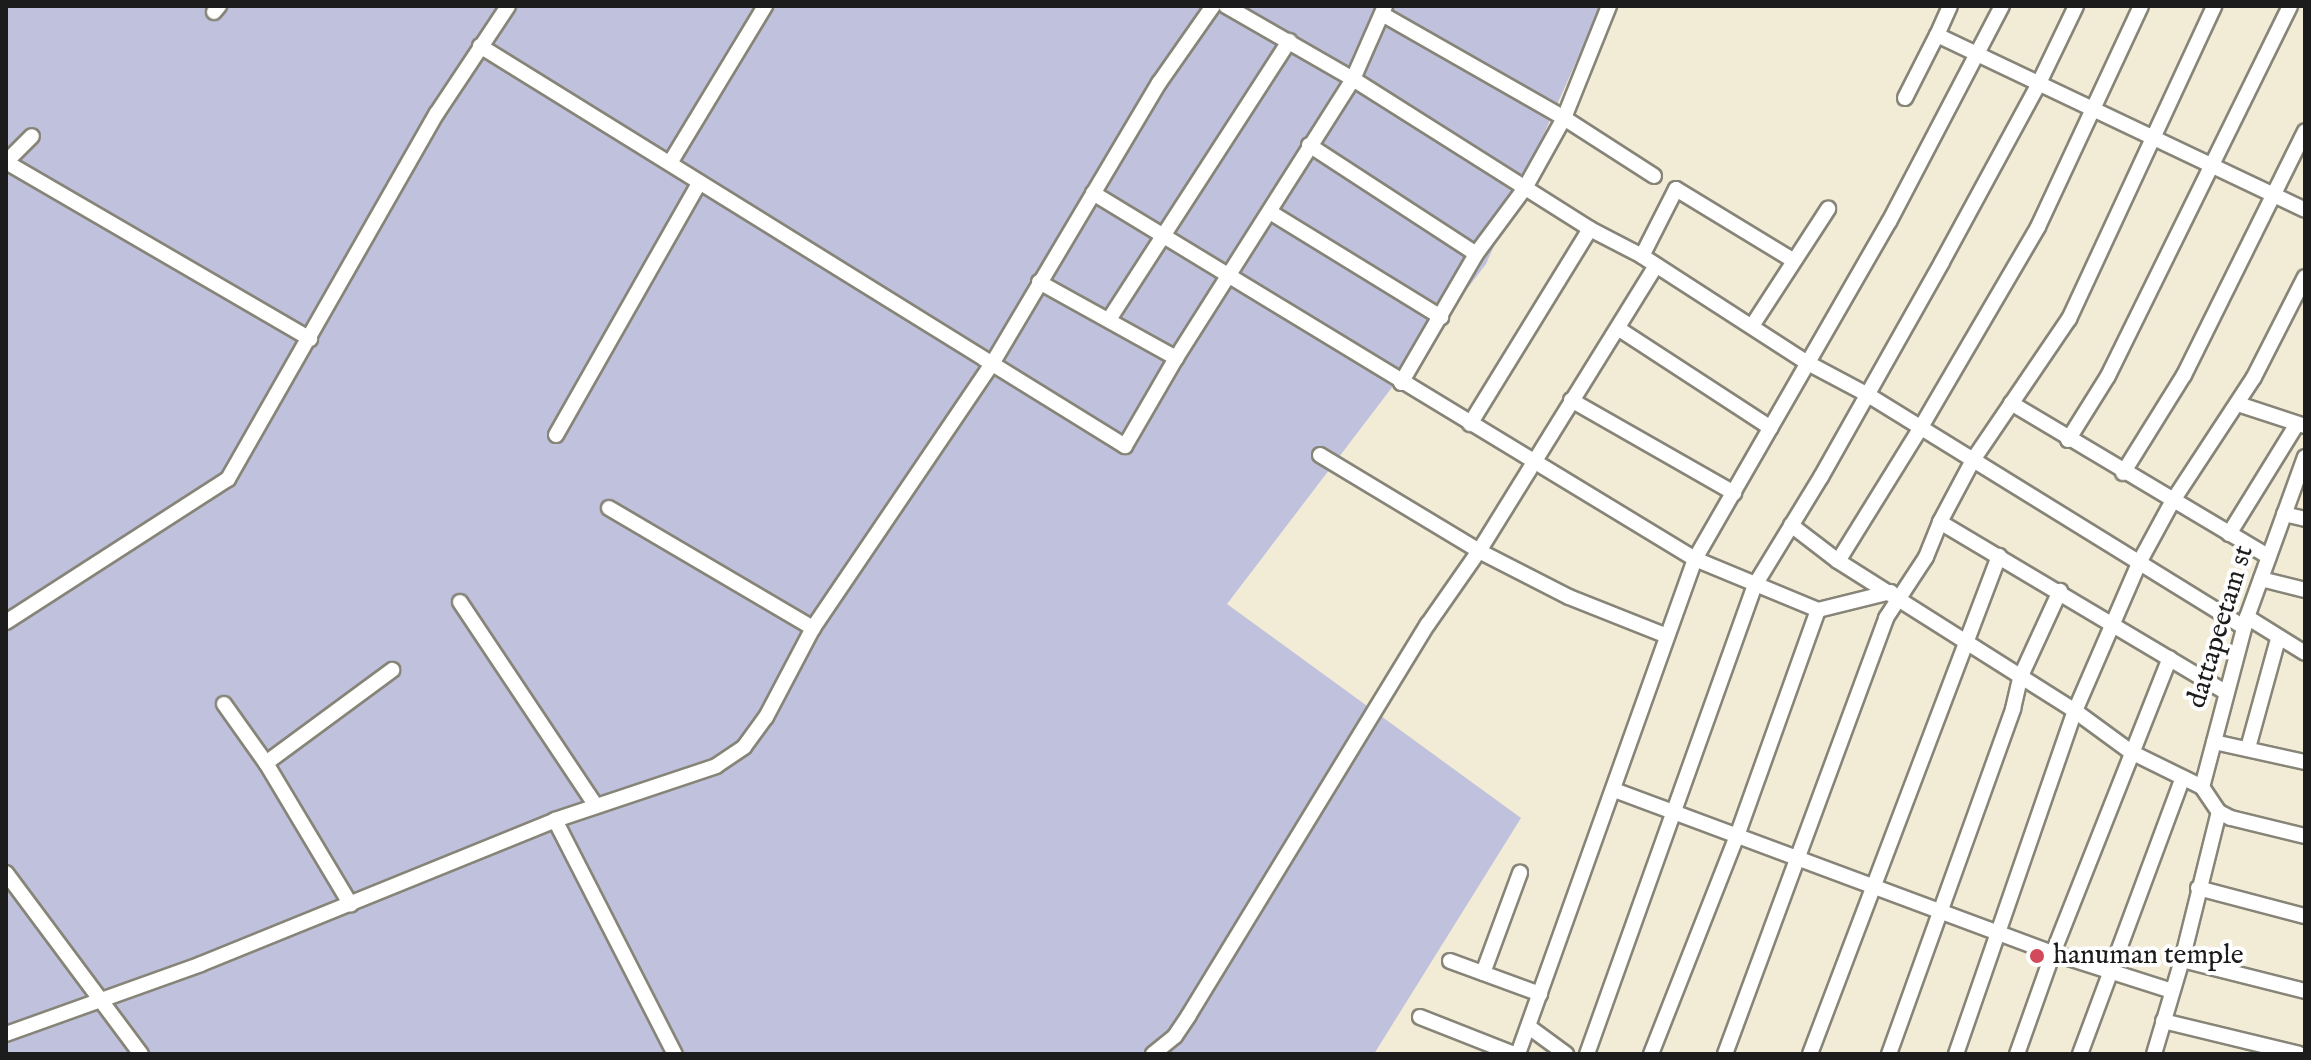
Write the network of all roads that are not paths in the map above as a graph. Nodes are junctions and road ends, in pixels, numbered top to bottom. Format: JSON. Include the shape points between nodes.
{"nodes":[{"id":1,"x":508,"y":6,"type":"edge"},
{"id":2,"x":765,"y":6,"type":"edge"},
{"id":3,"x":1213,"y":6,"type":"edge"},
{"id":4,"x":1226,"y":6,"type":"edge"},
{"id":5,"x":1609,"y":6,"type":"edge"},
{"id":6,"x":1950,"y":6,"type":"edge"},
{"id":7,"x":2002,"y":6,"type":"edge"},
{"id":8,"x":2076,"y":6,"type":"edge"},
{"id":9,"x":2141,"y":6,"type":"edge"},
{"id":10,"x":2214,"y":6,"type":"edge"},
{"id":11,"x":2290,"y":6,"type":"edge"},
{"id":12,"x":1383,"y":10,"type":"edge"},
{"id":13,"x":1937,"y":35,"type":"junction"},
{"id":14,"x":1289,"y":41,"type":"junction"},
{"id":15,"x":480,"y":46,"type":"junction"},
{"id":16,"x":1979,"y":53,"type":"junction"},
{"id":17,"x":1353,"y":79,"type":"junction"},
{"id":18,"x":2039,"y":83,"type":"junction"},
{"id":19,"x":1905,"y":98,"type":"dead end"},
{"id":20,"x":2095,"y":110,"type":"junction"},
{"id":21,"x":1564,"y":118,"type":"junction"},
{"id":22,"x":2305,"y":131,"type":"edge"},
{"id":23,"x":32,"y":136,"type":"dead end"},
{"id":24,"x":2153,"y":140,"type":"junction"},
{"id":25,"x":1309,"y":145,"type":"junction"},
{"id":26,"x":7,"y":161,"type":"edge"},
{"id":27,"x":670,"y":163,"type":"junction"},
{"id":28,"x":2213,"y":167,"type":"junction"},
{"id":29,"x":1654,"y":176,"type":"dead end"},
{"id":30,"x":699,"y":183,"type":"junction"},
{"id":31,"x":1525,"y":188,"type":"junction"},
{"id":32,"x":1093,"y":193,"type":"junction"},
{"id":33,"x":2276,"y":195,"type":"junction"},
{"id":34,"x":1828,"y":209,"type":"dead end"},
{"id":35,"x":2305,"y":210,"type":"edge"},
{"id":36,"x":1270,"y":212,"type":"junction"},
{"id":37,"x":1590,"y":229,"type":"junction"},
{"id":38,"x":1162,"y":235,"type":"junction"},
{"id":39,"x":1476,"y":254,"type":"junction"},
{"id":40,"x":1642,"y":256,"type":"junction"},
{"id":41,"x":1793,"y":260,"type":"junction"},
{"id":42,"x":1656,"y":265,"type":"junction"},
{"id":43,"x":2305,"y":277,"type":"edge"},
{"id":44,"x":1229,"y":279,"type":"junction"},
{"id":45,"x":1039,"y":282,"type":"junction"},
{"id":46,"x":1441,"y":317,"type":"junction"},
{"id":47,"x":1110,"y":318,"type":"junction"},
{"id":48,"x":1752,"y":326,"type":"junction"},
{"id":49,"x":1619,"y":329,"type":"junction"},
{"id":50,"x":310,"y":339,"type":"junction"},
{"id":51,"x":1176,"y":358,"type":"junction"},
{"id":52,"x":1806,"y":362,"type":"junction"},
{"id":53,"x":992,"y":364,"type":"junction"},
{"id":54,"x":1401,"y":383,"type":"junction"},
{"id":55,"x":1868,"y":395,"type":"junction"},
{"id":56,"x":1571,"y":400,"type":"junction"},
{"id":57,"x":2011,"y":403,"type":"junction"},
{"id":58,"x":2238,"y":404,"type":"junction"},
{"id":59,"x":1470,"y":424,"type":"junction"},
{"id":60,"x":2301,"y":425,"type":"edge"},
{"id":61,"x":1771,"y":428,"type":"junction"},
{"id":62,"x":1920,"y":429,"type":"junction"},
{"id":63,"x":556,"y":435,"type":"dead end"},
{"id":64,"x":2068,"y":440,"type":"junction"},
{"id":65,"x":1320,"y":455,"type":"dead end"},
{"id":66,"x":2305,"y":457,"type":"edge"},
{"id":67,"x":1973,"y":460,"type":"junction"},
{"id":68,"x":1533,"y":462,"type":"junction"},
{"id":69,"x":2123,"y":473,"type":"junction"},
{"id":70,"x":1734,"y":493,"type":"junction"},
{"id":71,"x":2172,"y":502,"type":"junction"},
{"id":72,"x":609,"y":508,"type":"dead end"},
{"id":73,"x":2284,"y":514,"type":"junction"},
{"id":74,"x":2305,"y":519,"type":"edge"},
{"id":75,"x":1940,"y":522,"type":"junction"},
{"id":76,"x":1791,"y":525,"type":"junction"},
{"id":77,"x":2229,"y":534,"type":"junction"},
{"id":78,"x":1479,"y":551,"type":"junction"},
{"id":79,"x":1999,"y":556,"type":"junction"},
{"id":80,"x":2269,"y":557,"type":"junction"},
{"id":81,"x":1695,"y":559,"type":"junction"},
{"id":82,"x":1838,"y":561,"type":"junction"},
{"id":83,"x":2140,"y":561,"type":"junction"},
{"id":84,"x":2261,"y":579,"type":"junction"},
{"id":85,"x":1755,"y":585,"type":"junction"},
{"id":86,"x":2305,"y":590,"type":"edge"},
{"id":87,"x":2060,"y":591,"type":"junction"},
{"id":88,"x":1895,"y":595,"type":"junction"},
{"id":89,"x":460,"y":602,"type":"dead end"},
{"id":90,"x":1818,"y":610,"type":"junction"},
{"id":91,"x":6,"y":622,"type":"edge"},
{"id":92,"x":2246,"y":622,"type":"junction"},
{"id":93,"x":2114,"y":624,"type":"junction"},
{"id":94,"x":813,"y":628,"type":"junction"},
{"id":95,"x":1667,"y":636,"type":"junction"},
{"id":96,"x":2278,"y":639,"type":"junction"},
{"id":97,"x":1966,"y":644,"type":"junction"},
{"id":98,"x":2305,"y":653,"type":"edge"},
{"id":99,"x":2170,"y":658,"type":"junction"},
{"id":100,"x":392,"y":670,"type":"dead end"},
{"id":101,"x":2020,"y":678,"type":"junction"},
{"id":102,"x":2225,"y":692,"type":"junction"},
{"id":103,"x":224,"y":704,"type":"dead end"},
{"id":104,"x":2075,"y":711,"type":"junction"},
{"id":105,"x":2214,"y":742,"type":"junction"},
{"id":106,"x":2248,"y":748,"type":"junction"},
{"id":107,"x":2131,"y":752,"type":"junction"},
{"id":108,"x":2305,"y":762,"type":"edge"},
{"id":109,"x":266,"y":763,"type":"junction"},
{"id":110,"x":2182,"y":779,"type":"junction"},
{"id":111,"x":2202,"y":787,"type":"junction"},
{"id":112,"x":1614,"y":790,"type":"junction"},
{"id":113,"x":596,"y":806,"type":"junction"},
{"id":114,"x":2219,"y":812,"type":"junction"},
{"id":115,"x":1675,"y":813,"type":"junction"},
{"id":116,"x":555,"y":820,"type":"junction"},
{"id":117,"x":1737,"y":836,"type":"junction"},
{"id":118,"x":2305,"y":836,"type":"edge"},
{"id":119,"x":1796,"y":857,"type":"junction"},
{"id":120,"x":6,"y":873,"type":"edge"},
{"id":121,"x":1520,"y":873,"type":"dead end"},
{"id":122,"x":1872,"y":886,"type":"junction"},
{"id":123,"x":2198,"y":888,"type":"junction"},
{"id":124,"x":351,"y":905,"type":"junction"},
{"id":125,"x":1940,"y":911,"type":"junction"},
{"id":126,"x":2305,"y":916,"type":"edge"},
{"id":127,"x":1997,"y":931,"type":"junction"},
{"id":128,"x":2053,"y":953,"type":"junction"},
{"id":129,"x":2182,"y":960,"type":"junction"},
{"id":130,"x":1450,"y":961,"type":"dead end"},
{"id":131,"x":2112,"y":971,"type":"junction"},
{"id":132,"x":1483,"y":973,"type":"junction"},
{"id":133,"x":2172,"y":991,"type":"junction"},
{"id":134,"x":2305,"y":991,"type":"edge"},
{"id":135,"x":1540,"y":994,"type":"junction"},
{"id":136,"x":103,"y":1000,"type":"junction"},
{"id":137,"x":1420,"y":1017,"type":"dead end"},
{"id":138,"x":2163,"y":1021,"type":"junction"},
{"id":139,"x":1529,"y":1027,"type":"junction"},
{"id":140,"x":6,"y":1034,"type":"edge"},
{"id":141,"x":2018,"y":1050,"type":"edge"},
{"id":142,"x":2081,"y":1053,"type":"edge"},
{"id":143,"x":141,"y":1054,"type":"edge"},
{"id":144,"x":675,"y":1054,"type":"edge"},
{"id":145,"x":1153,"y":1054,"type":"edge"},
{"id":146,"x":1516,"y":1054,"type":"edge"},
{"id":147,"x":1566,"y":1054,"type":"edge"},
{"id":148,"x":1587,"y":1054,"type":"edge"},
{"id":149,"x":1651,"y":1054,"type":"edge"},
{"id":150,"x":1725,"y":1054,"type":"edge"},
{"id":151,"x":1810,"y":1054,"type":"edge"},
{"id":152,"x":1889,"y":1054,"type":"edge"},
{"id":153,"x":1956,"y":1054,"type":"edge"},
{"id":154,"x":2154,"y":1054,"type":"edge"},
{"id":155,"x":2299,"y":1054,"type":"edge"}],
"edges":[{"from":1,"to":15,"type":"street"},
{"from":2,"to":27,"type":"street"},
{"from":3,"to":32,"type":"street"},
{"from":4,"to":14,"type":"street"},
{"from":5,"to":21,"type":"street"},
{"from":6,"to":13,"type":"street"},
{"from":7,"to":16,"type":"street"},
{"from":8,"to":18,"type":"street"},
{"from":9,"to":20,"type":"street"},
{"from":10,"to":24,"type":"street"},
{"from":11,"to":28,"type":"street"},
{"from":12,"to":17,"type":"street"},
{"from":12,"to":21,"type":"street"},
{"from":13,"to":16,"type":"street"},
{"from":13,"to":19,"type":"street"},
{"from":14,"to":17,"type":"street"},
{"from":14,"to":38,"type":"street"},
{"from":15,"to":27,"type":"street"},
{"from":15,"to":50,"type":"street"},
{"from":16,"to":18,"type":"street"},
{"from":16,"to":52,"type":"street","via":[[1889,222]]},
{"from":17,"to":25,"type":"street"},
{"from":17,"to":31,"type":"street"},
{"from":18,"to":20,"type":"street"},
{"from":18,"to":55,"type":"street"},
{"from":20,"to":24,"type":"street"},
{"from":20,"to":62,"type":"street","via":[[2038,227]]},
{"from":21,"to":29,"type":"street"},
{"from":21,"to":31,"type":"street"},
{"from":22,"to":33,"type":"street"},
{"from":23,"to":26,"type":"street"},
{"from":24,"to":28,"type":"street"},
{"from":24,"to":57,"type":"street","via":[[2069,319]]},
{"from":25,"to":36,"type":"street"},
{"from":25,"to":39,"type":"street"},
{"from":26,"to":50,"type":"street"},
{"from":27,"to":30,"type":"street"},
{"from":28,"to":33,"type":"street"},
{"from":28,"to":64,"type":"street","via":[[2108,376]]},
{"from":30,"to":53,"type":"street"},
{"from":30,"to":63,"type":"street"},
{"from":31,"to":37,"type":"street"},
{"from":31,"to":39,"type":"street"},
{"from":32,"to":38,"type":"street"},
{"from":32,"to":45,"type":"street"},
{"from":33,"to":35,"type":"street"},
{"from":33,"to":69,"type":"street","via":[[2184,375]]},
{"from":34,"to":41,"type":"street"},
{"from":36,"to":44,"type":"street"},
{"from":36,"to":46,"type":"street"},
{"from":37,"to":40,"type":"street"},
{"from":37,"to":59,"type":"street"},
{"from":38,"to":44,"type":"street"},
{"from":38,"to":47,"type":"street"},
{"from":39,"to":46,"type":"street"},
{"from":40,"to":41,"type":"street","via":[[1676,189]]},
{"from":40,"to":42,"type":"street"},
{"from":41,"to":48,"type":"street"},
{"from":42,"to":48,"type":"street"},
{"from":42,"to":49,"type":"street"},
{"from":43,"to":58,"type":"street"},
{"from":44,"to":51,"type":"street"},
{"from":44,"to":54,"type":"street"},
{"from":45,"to":47,"type":"street"},
{"from":45,"to":53,"type":"street"},
{"from":46,"to":54,"type":"street"},
{"from":47,"to":51,"type":"street"},
{"from":48,"to":52,"type":"street"},
{"from":49,"to":56,"type":"street"},
{"from":49,"to":61,"type":"street"},
{"from":50,"to":91,"type":"street","via":[[228,479]]},
{"from":51,"to":53,"type":"street","via":[[1125,446]]},
{"from":52,"to":55,"type":"street"},
{"from":52,"to":61,"type":"street"},
{"from":53,"to":94,"type":"street"},
{"from":54,"to":59,"type":"street"},
{"from":55,"to":62,"type":"street"},
{"from":55,"to":76,"type":"street"},
{"from":56,"to":68,"type":"street"},
{"from":56,"to":70,"type":"street"},
{"from":57,"to":64,"type":"street"},
{"from":57,"to":67,"type":"street"},
{"from":58,"to":60,"type":"street"},
{"from":58,"to":71,"type":"street"},
{"from":59,"to":68,"type":"street"},
{"from":60,"to":77,"type":"street"},
{"from":61,"to":70,"type":"street"},
{"from":62,"to":67,"type":"street"},
{"from":62,"to":82,"type":"street"},
{"from":64,"to":69,"type":"street"},
{"from":65,"to":78,"type":"street"},
{"from":66,"to":73,"type":"street","name":"dattapeetam st"},
{"from":67,"to":75,"type":"street"},
{"from":67,"to":83,"type":"street"},
{"from":68,"to":78,"type":"street"},
{"from":68,"to":81,"type":"street"},
{"from":69,"to":71,"type":"street"},
{"from":70,"to":81,"type":"street"},
{"from":71,"to":77,"type":"street"},
{"from":71,"to":83,"type":"street"},
{"from":72,"to":94,"type":"street"},
{"from":73,"to":74,"type":"street"},
{"from":73,"to":80,"type":"street","name":"dattapeetam st"},
{"from":75,"to":79,"type":"street"},
{"from":75,"to":88,"type":"street","via":[[1926,557]]},
{"from":76,"to":82,"type":"street"},
{"from":76,"to":85,"type":"street"},
{"from":77,"to":80,"type":"street"},
{"from":78,"to":95,"type":"street","via":[[1569,597]]},
{"from":78,"to":145,"type":"street","via":[[1428,624],[1189,1015]]},
{"from":79,"to":87,"type":"street"},
{"from":79,"to":97,"type":"street"},
{"from":80,"to":84,"type":"street","name":"dattapeetam st"},
{"from":81,"to":85,"type":"street"},
{"from":81,"to":95,"type":"street"},
{"from":82,"to":88,"type":"street"},
{"from":83,"to":92,"type":"street"},
{"from":83,"to":93,"type":"street"},
{"from":84,"to":86,"type":"street"},
{"from":84,"to":92,"type":"street","name":"dattapeetam st"},
{"from":85,"to":90,"type":"street"},
{"from":85,"to":115,"type":"street"},
{"from":87,"to":93,"type":"street"},
{"from":87,"to":101,"type":"street"},
{"from":88,"to":90,"type":"street"},
{"from":88,"to":97,"type":"street"},
{"from":88,"to":119,"type":"street"},
{"from":89,"to":113,"type":"street"},
{"from":90,"to":117,"type":"street"},
{"from":92,"to":96,"type":"street"},
{"from":92,"to":102,"type":"street","name":"dattapeetam st"},
{"from":93,"to":99,"type":"street"},
{"from":93,"to":104,"type":"street"},
{"from":94,"to":113,"type":"street","via":[[744,747],[716,766]]},
{"from":95,"to":112,"type":"street"},
{"from":96,"to":98,"type":"street"},
{"from":96,"to":106,"type":"street"},
{"from":97,"to":101,"type":"street"},
{"from":97,"to":122,"type":"street"},
{"from":99,"to":102,"type":"street"},
{"from":99,"to":107,"type":"street"},
{"from":100,"to":109,"type":"street"},
{"from":101,"to":104,"type":"street"},
{"from":101,"to":125,"type":"street"},
{"from":102,"to":105,"type":"street","name":"dattapeetam st"},
{"from":103,"to":109,"type":"street"},
{"from":104,"to":107,"type":"street"},
{"from":104,"to":127,"type":"street"},
{"from":105,"to":106,"type":"street"},
{"from":105,"to":111,"type":"street","name":"dattapeetam st"},
{"from":106,"to":108,"type":"street"},
{"from":107,"to":110,"type":"street"},
{"from":107,"to":128,"type":"street"},
{"from":109,"to":124,"type":"street"},
{"from":110,"to":111,"type":"street"},
{"from":110,"to":131,"type":"street"},
{"from":111,"to":114,"type":"street"},
{"from":112,"to":115,"type":"street"},
{"from":112,"to":135,"type":"street"},
{"from":113,"to":116,"type":"street"},
{"from":114,"to":118,"type":"street"},
{"from":114,"to":123,"type":"street"},
{"from":115,"to":117,"type":"street"},
{"from":115,"to":148,"type":"street"},
{"from":116,"to":124,"type":"street"},
{"from":116,"to":144,"type":"street"},
{"from":117,"to":119,"type":"street"},
{"from":117,"to":149,"type":"street"},
{"from":119,"to":122,"type":"street"},
{"from":119,"to":150,"type":"street"},
{"from":120,"to":136,"type":"street"},
{"from":121,"to":132,"type":"street"},
{"from":122,"to":125,"type":"street"},
{"from":122,"to":151,"type":"street"},
{"from":123,"to":126,"type":"street"},
{"from":123,"to":129,"type":"street"},
{"from":124,"to":136,"type":"street"},
{"from":125,"to":127,"type":"street"},
{"from":125,"to":152,"type":"street"},
{"from":127,"to":128,"type":"street"},
{"from":127,"to":153,"type":"street"},
{"from":128,"to":131,"type":"street"},
{"from":128,"to":141,"type":"street"},
{"from":129,"to":133,"type":"street"},
{"from":129,"to":134,"type":"street"},
{"from":130,"to":132,"type":"street"},
{"from":131,"to":133,"type":"street"},
{"from":131,"to":142,"type":"street"},
{"from":132,"to":135,"type":"street"},
{"from":133,"to":138,"type":"street"},
{"from":135,"to":139,"type":"street"},
{"from":136,"to":140,"type":"street"},
{"from":136,"to":143,"type":"street"},
{"from":137,"to":146,"type":"street"},
{"from":138,"to":154,"type":"street"},
{"from":138,"to":155,"type":"street"},
{"from":139,"to":146,"type":"street"},
{"from":139,"to":147,"type":"street"}]}
